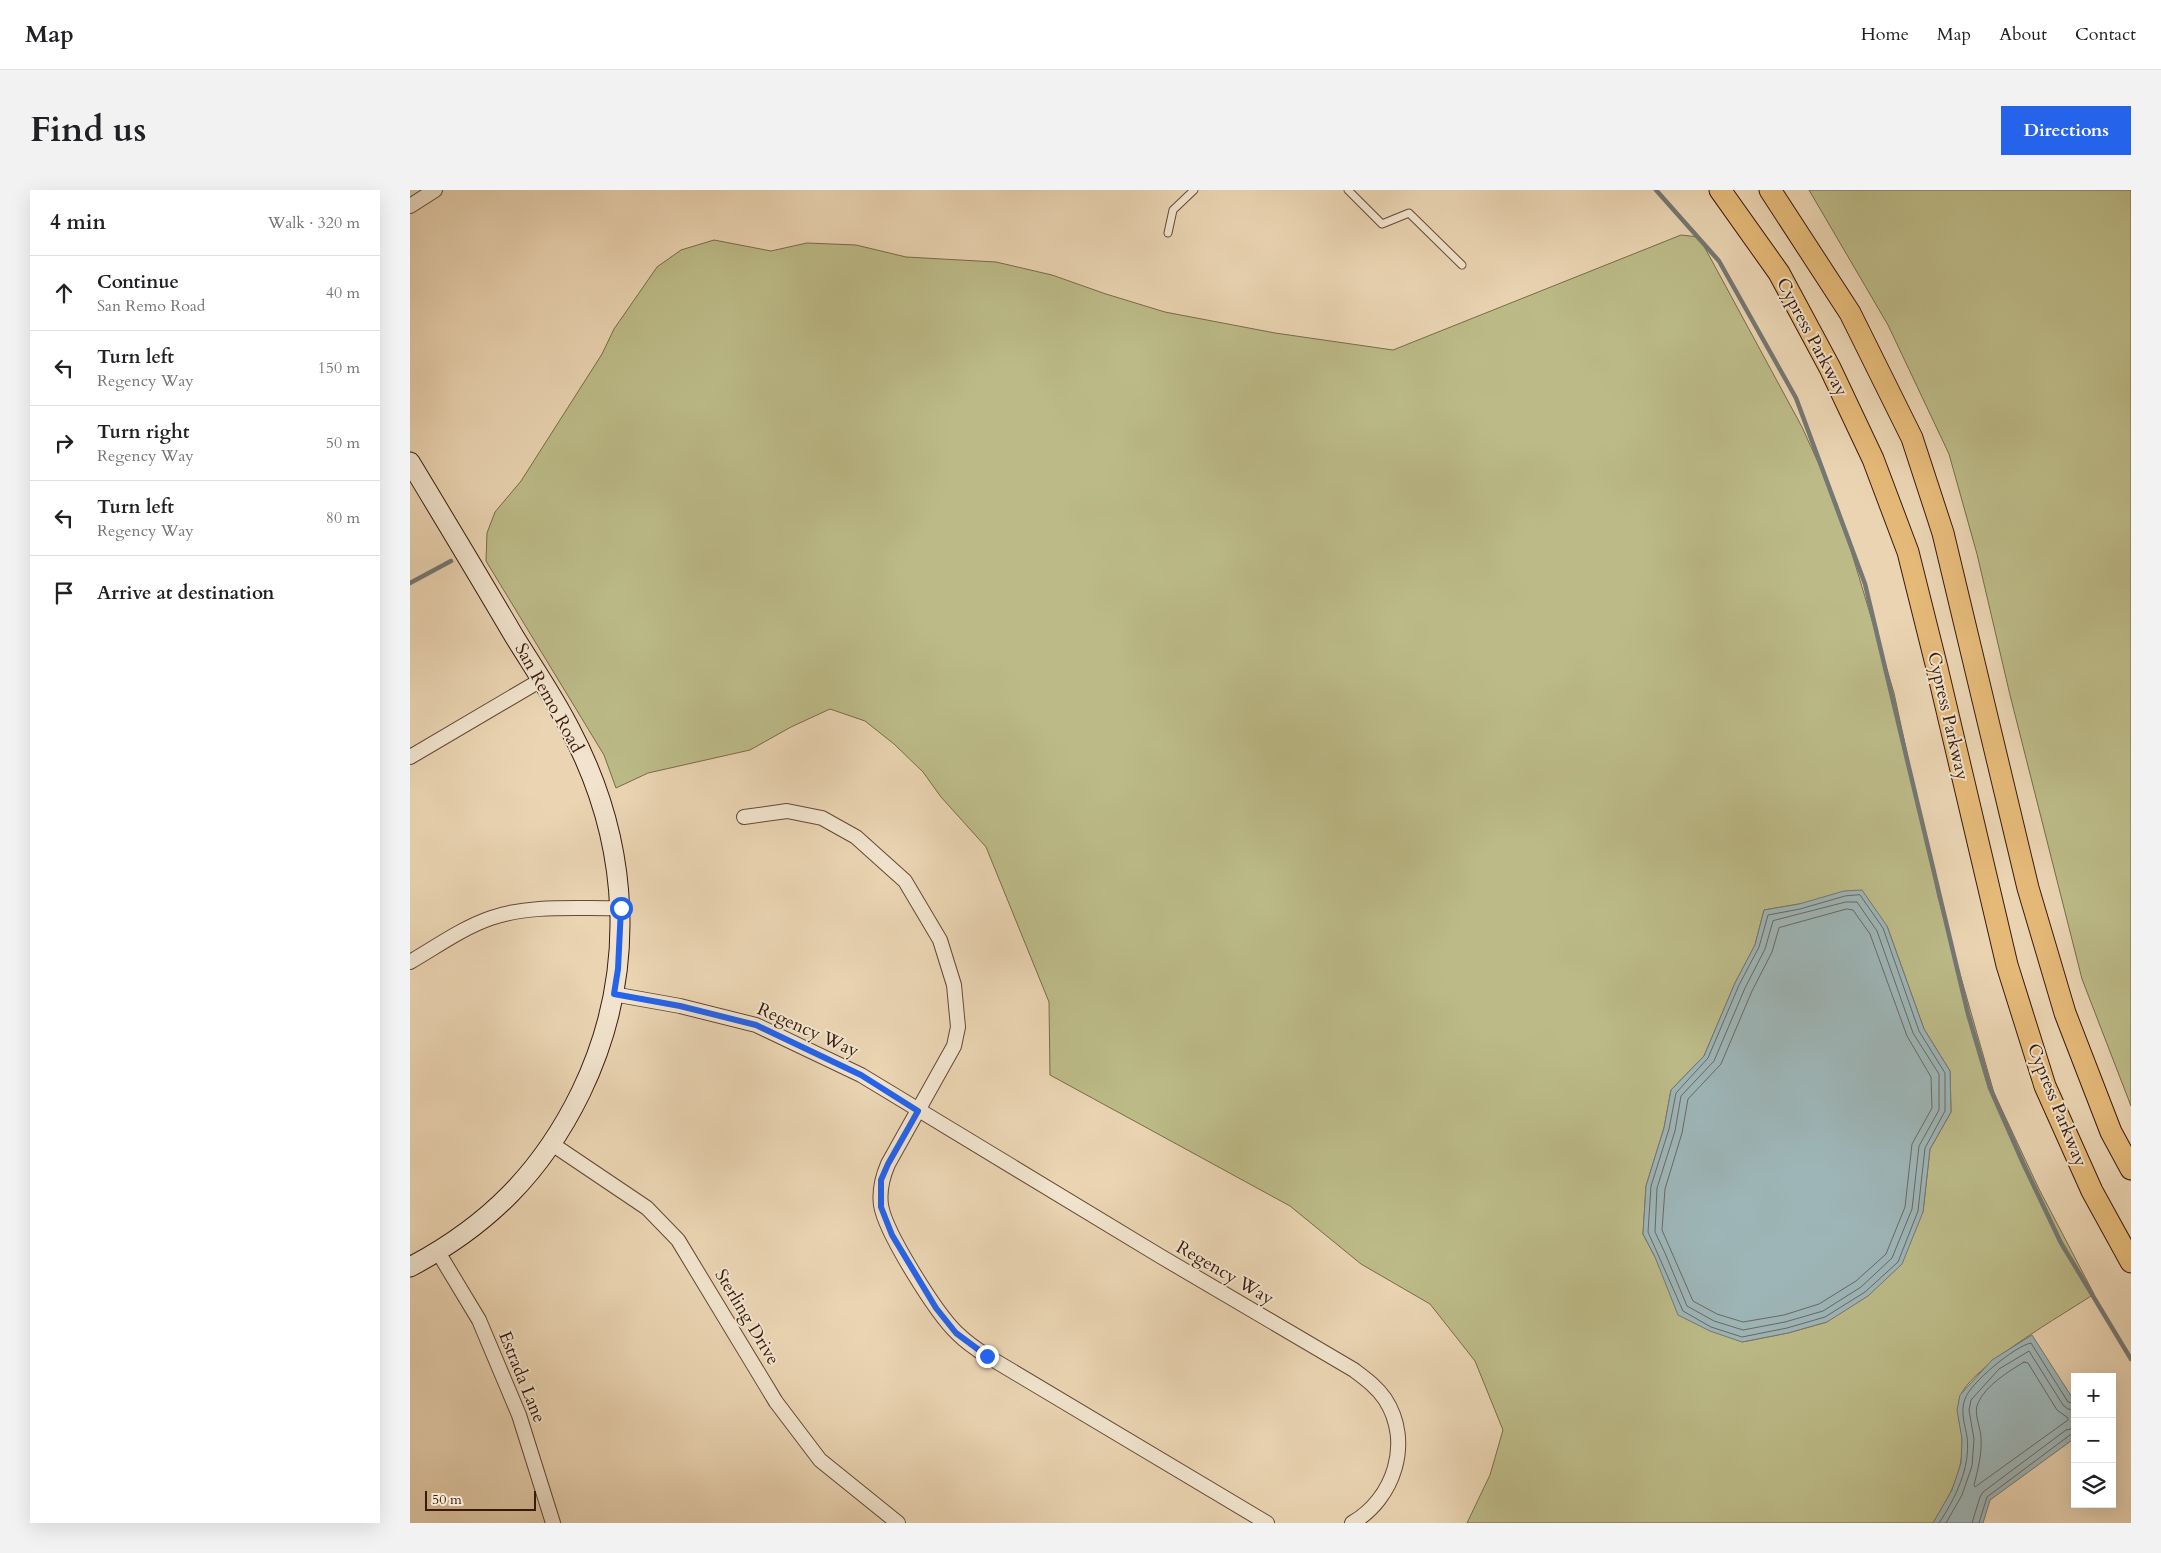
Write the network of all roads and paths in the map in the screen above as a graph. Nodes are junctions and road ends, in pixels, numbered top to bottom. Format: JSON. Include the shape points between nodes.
{"nodes":[{"id":1,"x":435,"y":190,"type":"edge"},
{"id":2,"x":1194,"y":190,"type":"edge"},
{"id":3,"x":1348,"y":190,"type":"edge"},
{"id":4,"x":1720,"y":190,"type":"edge"},
{"id":5,"x":1770,"y":190,"type":"edge"},
{"id":6,"x":410,"y":206,"type":"edge"},
{"id":7,"x":1168,"y":233,"type":"dead end"},
{"id":8,"x":1462,"y":265,"type":"dead end"},
{"id":9,"x":410,"y":462,"type":"edge"},
{"id":10,"x":541,"y":680,"type":"junction"},
{"id":11,"x":410,"y":757,"type":"edge"},
{"id":12,"x":744,"y":817,"type":"dead end"},
{"id":13,"x":621,"y":908,"type":"junction"},
{"id":14,"x":410,"y":962,"type":"edge"},
{"id":15,"x":614,"y":994,"type":"junction"},
{"id":16,"x":918,"y":1111,"type":"junction"},
{"id":17,"x":552,"y":1144,"type":"junction"},
{"id":18,"x":2131,"y":1169,"type":"edge"},
{"id":19,"x":438,"y":1252,"type":"junction"},
{"id":20,"x":2131,"y":1262,"type":"edge"},
{"id":21,"x":410,"y":1267,"type":"edge"},
{"id":22,"x":553,"y":1523,"type":"edge"},
{"id":23,"x":898,"y":1523,"type":"edge"},
{"id":24,"x":1267,"y":1523,"type":"edge"},
{"id":25,"x":1352,"y":1523,"type":"edge"}],
"edges":[{"from":1,"to":6,"type":"street"},
{"from":2,"to":7,"type":"lane","via":[[1173,210]]},
{"from":3,"to":8,"type":"lane","via":[[1382,224],[1410,213]]},
{"from":4,"to":20,"type":"main road","name":"Cypress Parkway","via":[[1778,273],[1830,368],[1873,460],[1908,552],[2007,966],[2039,1068],[2092,1191]]},
{"from":5,"to":18,"type":"main road","name":"Cypress Parkway","via":[[1850,313],[1912,438],[1942,533],[2028,888],[2065,1013],[2111,1132]]},
{"from":9,"to":10,"type":"street","name":"San Remo Road"},
{"from":10,"to":11,"type":"street"},
{"from":10,"to":13,"type":"street","name":"San Remo Road","via":[[571,729],[593,780],[617,865]]},
{"from":12,"to":16,"type":"street","via":[[787,811],[822,818],[856,838],[905,881],[940,940],[954,985],[958,1027],[954,1046]]},
{"from":13,"to":14,"type":"street","via":[[506,914],[469,928]]},
{"from":13,"to":15,"type":"street","name":"San Remo Road"},
{"from":15,"to":16,"type":"street","name":"Regency Way","via":[[756,1025],[861,1075]]},
{"from":15,"to":17,"type":"street","name":"San Remo Road","via":[[591,1072]]},
{"from":16,"to":24,"type":"street","via":[[881,1180],[881,1207],[892,1235],[936,1308],[956,1333],[987,1356]]},
{"from":16,"to":25,"type":"street","name":"Regency Way","via":[[1354,1370],[1372,1384],[1385,1400],[1394,1420],[1397,1458],[1388,1489],[1370,1511]]},
{"from":17,"to":19,"type":"street","name":"San Remo Road","via":[[527,1178],[497,1207],[467,1234]]},
{"from":17,"to":23,"type":"street","name":"Sterling Drive","via":[[647,1208],[678,1240],[776,1402],[820,1460]]},
{"from":19,"to":21,"type":"street","name":"San Remo Road"},
{"from":19,"to":22,"type":"street","name":"Estrada Lane","via":[[479,1320],[494,1355],[519,1415]]}]}
